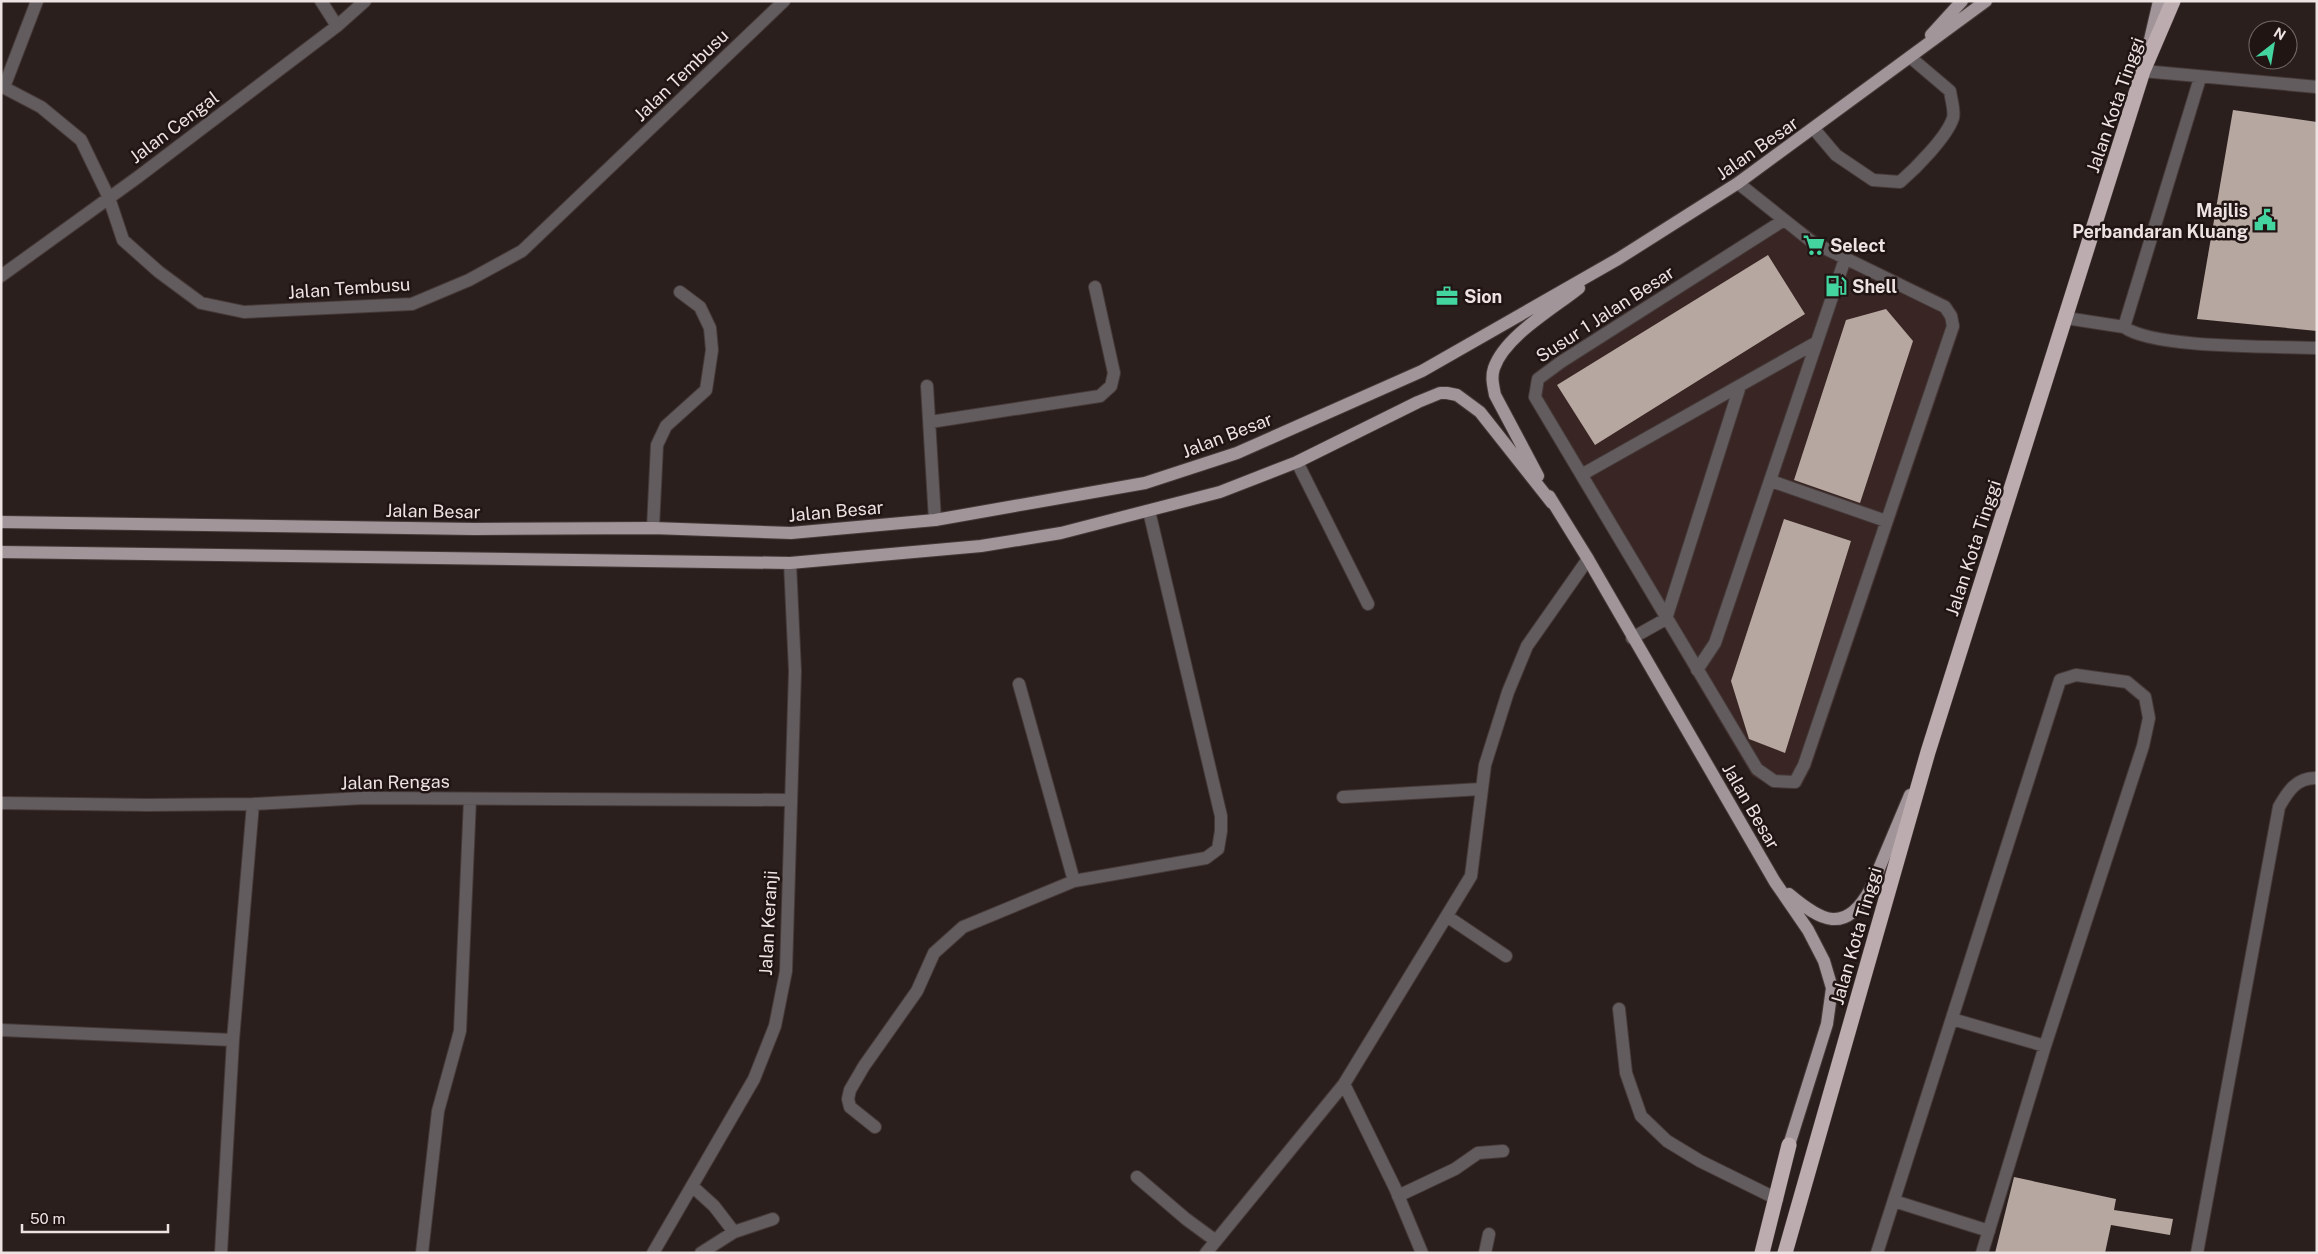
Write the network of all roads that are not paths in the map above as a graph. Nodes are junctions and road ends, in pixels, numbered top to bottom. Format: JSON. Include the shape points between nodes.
{"nodes":[{"id":1,"x":37,"y":1,"type":"edge"},
{"id":2,"x":321,"y":1,"type":"edge"},
{"id":3,"x":365,"y":1,"type":"edge"},
{"id":4,"x":784,"y":1,"type":"edge"},
{"id":5,"x":1962,"y":1,"type":"edge"},
{"id":6,"x":1986,"y":1,"type":"edge"},
{"id":7,"x":2158,"y":1,"type":"edge"},
{"id":8,"x":2173,"y":1,"type":"edge"},
{"id":9,"x":337,"y":26,"type":"junction"},
{"id":10,"x":1910,"y":57,"type":"junction"},
{"id":11,"x":2143,"y":72,"type":"junction"},
{"id":12,"x":2200,"y":78,"type":"junction"},
{"id":13,"x":2,"y":86,"type":"edge"},
{"id":14,"x":2317,"y":87,"type":"edge"},
{"id":15,"x":1814,"y":129,"type":"junction"},
{"id":16,"x":1738,"y":183,"type":"junction"},
{"id":17,"x":109,"y":198,"type":"junction"},
{"id":18,"x":1784,"y":220,"type":"junction"},
{"id":19,"x":1618,"y":259,"type":"junction"},
{"id":20,"x":1845,"y":260,"type":"junction"},
{"id":21,"x":1,"y":276,"type":"edge"},
{"id":22,"x":1095,"y":287,"type":"dead end"},
{"id":23,"x":680,"y":292,"type":"dead end"},
{"id":24,"x":2066,"y":318,"type":"junction"},
{"id":25,"x":2124,"y":327,"type":"junction"},
{"id":26,"x":1817,"y":342,"type":"junction"},
{"id":27,"x":2317,"y":348,"type":"edge"},
{"id":28,"x":927,"y":386,"type":"dead end"},
{"id":29,"x":1740,"y":386,"type":"junction"},
{"id":30,"x":930,"y":422,"type":"junction"},
{"id":31,"x":1297,"y":462,"type":"junction"},
{"id":32,"x":1583,"y":474,"type":"junction"},
{"id":33,"x":1770,"y":481,"type":"junction"},
{"id":34,"x":1552,"y":502,"type":"junction"},
{"id":35,"x":1149,"y":511,"type":"junction"},
{"id":36,"x":935,"y":520,"type":"junction"},
{"id":37,"x":1886,"y":521,"type":"junction"},
{"id":38,"x":1,"y":522,"type":"edge"},
{"id":39,"x":652,"y":528,"type":"junction"},
{"id":40,"x":1,"y":552,"type":"edge"},
{"id":41,"x":1588,"y":559,"type":"junction"},
{"id":42,"x":790,"y":563,"type":"junction"},
{"id":43,"x":1368,"y":604,"type":"dead end"},
{"id":44,"x":1666,"y":619,"type":"junction"},
{"id":45,"x":1632,"y":638,"type":"junction"},
{"id":46,"x":1697,"y":670,"type":"junction"},
{"id":47,"x":1019,"y":684,"type":"dead end"},
{"id":48,"x":1928,"y":752,"type":"junction"},
{"id":49,"x":2317,"y":778,"type":"edge"},
{"id":50,"x":1481,"y":789,"type":"junction"},
{"id":51,"x":1343,"y":797,"type":"dead end"},
{"id":52,"x":470,"y":798,"type":"junction"},
{"id":53,"x":790,"y":800,"type":"junction"},
{"id":54,"x":1,"y":803,"type":"edge"},
{"id":55,"x":252,"y":804,"type":"junction"},
{"id":56,"x":1074,"y":881,"type":"junction"},
{"id":57,"x":1774,"y":882,"type":"junction"},
{"id":58,"x":1448,"y":917,"type":"junction"},
{"id":59,"x":1506,"y":956,"type":"dead end"},
{"id":60,"x":1618,"y":1009,"type":"dead end"},
{"id":61,"x":1952,"y":1019,"type":"junction"},
{"id":62,"x":1,"y":1030,"type":"edge"},
{"id":63,"x":233,"y":1040,"type":"junction"},
{"id":64,"x":2044,"y":1046,"type":"junction"},
{"id":65,"x":1344,"y":1084,"type":"junction"},
{"id":66,"x":875,"y":1127,"type":"dead end"},
{"id":67,"x":1789,"y":1145,"type":"joint"},
{"id":68,"x":1502,"y":1151,"type":"dead end"},
{"id":69,"x":1136,"y":1176,"type":"dead end"},
{"id":70,"x":692,"y":1186,"type":"junction"},
{"id":71,"x":1398,"y":1196,"type":"junction"},
{"id":72,"x":1777,"y":1198,"type":"junction"},
{"id":73,"x":1894,"y":1201,"type":"junction"},
{"id":74,"x":773,"y":1219,"type":"dead end"},
{"id":75,"x":1989,"y":1231,"type":"junction"},
{"id":76,"x":734,"y":1232,"type":"junction"},
{"id":77,"x":1490,"y":1234,"type":"dead end"},
{"id":78,"x":1216,"y":1241,"type":"junction"},
{"id":79,"x":221,"y":1253,"type":"edge"},
{"id":80,"x":422,"y":1253,"type":"edge"},
{"id":81,"x":653,"y":1253,"type":"edge"},
{"id":82,"x":701,"y":1253,"type":"edge"},
{"id":83,"x":1206,"y":1253,"type":"edge"},
{"id":84,"x":1422,"y":1253,"type":"edge"},
{"id":85,"x":1485,"y":1253,"type":"edge"},
{"id":86,"x":1762,"y":1253,"type":"edge"},
{"id":87,"x":1785,"y":1253,"type":"edge"},
{"id":88,"x":1877,"y":1253,"type":"edge"},
{"id":89,"x":1982,"y":1253,"type":"edge"},
{"id":90,"x":2197,"y":1253,"type":"edge"}],
"edges":[{"from":1,"to":13,"type":"street"},
{"from":2,"to":9,"type":"street"},
{"from":3,"to":9,"type":"street","name":"Jalan Cengal"},
{"from":4,"to":17,"type":"street","name":"Jalan Tembusu","via":[[522,251],[469,280],[412,304],[244,312],[201,303],[123,240]]},
{"from":5,"to":10,"type":"main road","name":"Jalan Besar"},
{"from":6,"to":10,"type":"main road","name":"Jalan Besar"},
{"from":7,"to":11,"type":"main road"},
{"from":8,"to":11,"type":"highway","name":"Jalan Kota Tinggi"},
{"from":9,"to":17,"type":"street","name":"Jalan Cengal"},
{"from":10,"to":15,"type":"main road","name":"Jalan Besar"},
{"from":10,"to":15,"type":"street","via":[[1950,91],[1954,117],[1944,135],[1900,182],[1873,180],[1836,155]]},
{"from":11,"to":12,"type":"street"},
{"from":11,"to":24,"type":"highway","name":"Jalan Kota Tinggi"},
{"from":12,"to":14,"type":"street"},
{"from":12,"to":25,"type":"street"},
{"from":13,"to":17,"type":"street","name":"Jalan Tembusu","via":[[41,107],[81,140]]},
{"from":15,"to":16,"type":"main road","name":"Jalan Besar"},
{"from":16,"to":18,"type":"street"},
{"from":16,"to":19,"type":"main road","name":"Jalan Besar"},
{"from":17,"to":21,"type":"street","name":"Jalan Cengal"},
{"from":18,"to":20,"type":"street","via":[[1812,242]]},
{"from":18,"to":32,"type":"street","name":"Susur 1 Jalan Besar","via":[[1538,379],[1535,397]]},
{"from":19,"to":34,"type":"main road","name":"Jalan Besar","via":[[1513,339],[1500,354],[1494,369],[1495,395]]},
{"from":19,"to":36,"type":"main road","name":"Jalan Besar","via":[[1422,371],[1237,453],[1145,483]]},
{"from":20,"to":26,"type":"street"},
{"from":20,"to":37,"type":"street","via":[[1945,308],[1953,326]]},
{"from":22,"to":30,"type":"street","via":[[1114,373],[1111,386],[1100,396]]},
{"from":23,"to":39,"type":"street","via":[[700,307],[710,328],[712,350],[706,390],[666,426],[658,445]]},
{"from":24,"to":25,"type":"street"},
{"from":24,"to":48,"type":"highway","name":"Jalan Kota Tinggi"},
{"from":25,"to":27,"type":"street","via":[[2139,336],[2184,342]]},
{"from":26,"to":29,"type":"street"},
{"from":26,"to":33,"type":"street"},
{"from":28,"to":30,"type":"street"},
{"from":29,"to":32,"type":"street"},
{"from":29,"to":44,"type":"street"},
{"from":30,"to":36,"type":"street"},
{"from":31,"to":34,"type":"main road","name":"Jalan Besar","via":[[1418,402],[1447,393],[1457,395],[1480,412]]},
{"from":31,"to":35,"type":"main road","name":"Jalan Besar","via":[[1220,492]]},
{"from":31,"to":43,"type":"street"},
{"from":32,"to":44,"type":"street","name":"Susur 1 Jalan Besar"},
{"from":33,"to":37,"type":"street"},
{"from":33,"to":46,"type":"street","via":[[1715,643]]},
{"from":34,"to":41,"type":"main road","name":"Jalan Besar"},
{"from":35,"to":42,"type":"main road","name":"Jalan Besar","via":[[1061,533],[981,546]]},
{"from":35,"to":56,"type":"street","via":[[1221,816],[1218,849],[1206,858]]},
{"from":36,"to":39,"type":"main road","name":"Jalan Besar","via":[[791,533]]},
{"from":37,"to":46,"type":"street","name":"Susur 1 Jalan Besar","via":[[1804,765],[1795,782],[1774,781],[1757,769]]},
{"from":38,"to":39,"type":"main road","name":"Jalan Besar","via":[[474,529]]},
{"from":40,"to":42,"type":"main road","name":"Jalan Besar"},
{"from":41,"to":45,"type":"main road","name":"Jalan Besar"},
{"from":41,"to":50,"type":"street","via":[[1527,646],[1508,692],[1485,765]]},
{"from":42,"to":53,"type":"street","name":"Jalan Keranji","via":[[795,671]]},
{"from":44,"to":45,"type":"street"},
{"from":44,"to":46,"type":"street","name":"Susur 1 Jalan Besar"},
{"from":45,"to":57,"type":"main road","name":"Jalan Besar"},
{"from":47,"to":56,"type":"street"},
{"from":48,"to":57,"type":"main road","via":[[1870,890],[1853,914],[1828,919],[1810,912]]},
{"from":48,"to":87,"type":"highway","name":"Jalan Kota Tinggi"},
{"from":49,"to":90,"type":"street","via":[[2308,777],[2290,788],[2279,807]]},
{"from":50,"to":51,"type":"street"},
{"from":50,"to":58,"type":"street","via":[[1471,876]]},
{"from":52,"to":53,"type":"street","name":"Jalan Rengas"},
{"from":52,"to":55,"type":"street","name":"Jalan Rengas","via":[[364,798]]},
{"from":52,"to":80,"type":"street","via":[[460,1032],[438,1111]]},
{"from":53,"to":70,"type":"street","name":"Jalan Keranji","via":[[786,971],[775,1026],[754,1079]]},
{"from":54,"to":55,"type":"street","name":"Jalan Rengas"},
{"from":55,"to":63,"type":"street"},
{"from":56,"to":66,"type":"street","via":[[963,927],[934,953],[917,991],[850,1090],[850,1107]]},
{"from":57,"to":67,"type":"main road","name":"Jalan Besar","via":[[1808,930],[1824,961],[1832,988],[1828,1024]]},
{"from":58,"to":59,"type":"street"},
{"from":58,"to":65,"type":"street"},
{"from":60,"to":72,"type":"street","via":[[1626,1073],[1641,1116],[1675,1146]]},
{"from":61,"to":64,"type":"street"},
{"from":61,"to":64,"type":"street","via":[[2060,680],[2076,676],[2126,682],[2145,696],[2149,718],[2143,746]]},
{"from":61,"to":73,"type":"street"},
{"from":62,"to":63,"type":"street"},
{"from":63,"to":79,"type":"street"},
{"from":64,"to":75,"type":"street"},
{"from":65,"to":71,"type":"street"},
{"from":65,"to":78,"type":"street"},
{"from":67,"to":72,"type":"highway"},
{"from":68,"to":71,"type":"street","via":[[1478,1153],[1455,1169]]},
{"from":69,"to":78,"type":"street"},
{"from":70,"to":76,"type":"street","via":[[714,1206]]},
{"from":70,"to":81,"type":"street","name":"Jalan Keranji"},
{"from":71,"to":84,"type":"street"},
{"from":72,"to":86,"type":"highway"},
{"from":73,"to":75,"type":"street"},
{"from":73,"to":88,"type":"street"},
{"from":74,"to":76,"type":"street"},
{"from":75,"to":89,"type":"street"},
{"from":76,"to":82,"type":"street"},
{"from":77,"to":85,"type":"street"},
{"from":78,"to":83,"type":"street"}]}
